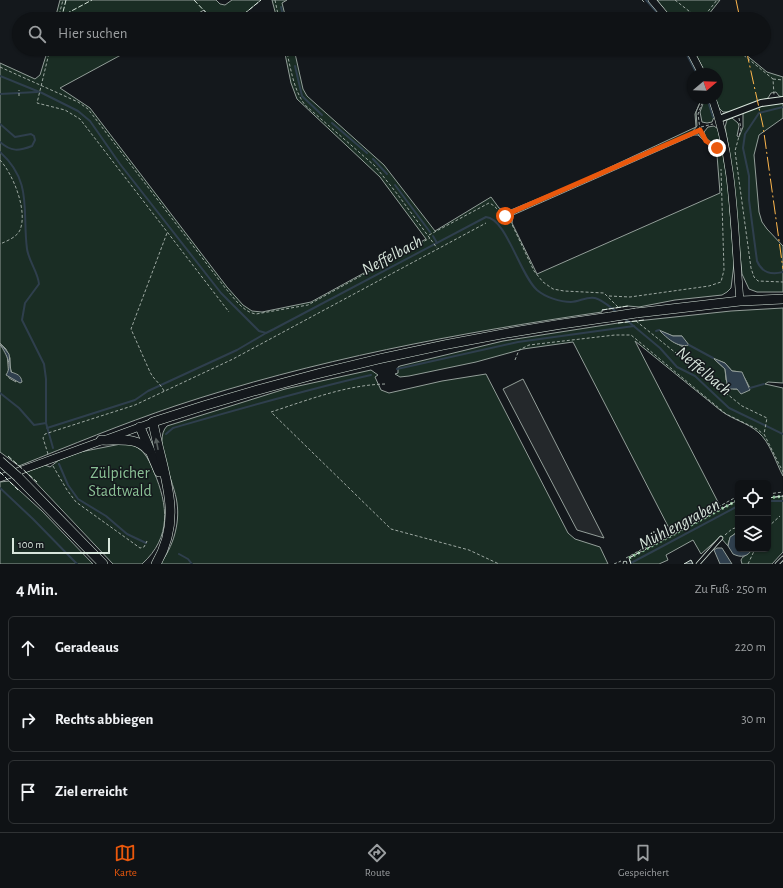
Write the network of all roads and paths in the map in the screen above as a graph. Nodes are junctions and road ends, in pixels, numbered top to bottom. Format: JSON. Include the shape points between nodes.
{"nodes":[{"id":1,"x":63,"y":0,"type":"edge"},
{"id":2,"x":278,"y":0,"type":"edge"},
{"id":3,"x":652,"y":0,"type":"edge"},
{"id":4,"x":675,"y":0,"type":"edge"},
{"id":5,"x":717,"y":0,"type":"edge"},
{"id":6,"x":275,"y":1,"type":"edge"},
{"id":7,"x":60,"y":12,"type":"edge"},
{"id":8,"x":277,"y":12,"type":"edge"},
{"id":9,"x":662,"y":12,"type":"edge"},
{"id":10,"x":690,"y":12,"type":"edge"},
{"id":11,"x":708,"y":12,"type":"edge"},
{"id":12,"x":48,"y":56,"type":"edge"},
{"id":13,"x":288,"y":56,"type":"edge"},
{"id":14,"x":692,"y":56,"type":"edge"},
{"id":15,"x":745,"y":56,"type":"edge"},
{"id":16,"x":0,"y":67,"type":"edge"},
{"id":17,"x":699,"y":68,"type":"edge"},
{"id":18,"x":773,"y":79,"type":"junction"},
{"id":19,"x":783,"y":80,"type":"edge"},
{"id":20,"x":41,"y":85,"type":"junction"},
{"id":21,"x":19,"y":90,"type":"dead end"},
{"id":22,"x":18,"y":96,"type":"dead end"},
{"id":23,"x":775,"y":100,"type":"junction"},
{"id":24,"x":783,"y":100,"type":"edge"},
{"id":25,"x":702,"y":104,"type":"edge"},
{"id":26,"x":714,"y":104,"type":"edge"},
{"id":27,"x":736,"y":112,"type":"junction"},
{"id":28,"x":719,"y":120,"type":"junction"},
{"id":29,"x":700,"y":128,"type":"junction"},
{"id":30,"x":719,"y":153,"type":"dead end"},
{"id":31,"x":0,"y":160,"type":"edge"},
{"id":32,"x":721,"y":168,"type":"dead end"},
{"id":33,"x":508,"y":216,"type":"junction"},
{"id":34,"x":486,"y":223,"type":"dead end"},
{"id":35,"x":168,"y":232,"type":"junction"},
{"id":36,"x":428,"y":236,"type":"junction"},
{"id":37,"x":430,"y":238,"type":"junction"},
{"id":38,"x":0,"y":244,"type":"edge"},
{"id":39,"x":437,"y":248,"type":"junction"},
{"id":40,"x":783,"y":282,"type":"edge"},
{"id":41,"x":608,"y":296,"type":"junction"},
{"id":42,"x":783,"y":299,"type":"edge"},
{"id":43,"x":740,"y":301,"type":"junction"},
{"id":44,"x":622,"y":310,"type":"dead end"},
{"id":45,"x":229,"y":312,"type":"dead end"},
{"id":46,"x":634,"y":316,"type":"junction"},
{"id":47,"x":515,"y":360,"type":"dead end"},
{"id":48,"x":385,"y":384,"type":"dead end"},
{"id":49,"x":164,"y":392,"type":"junction"},
{"id":50,"x":153,"y":422,"type":"junction"},
{"id":51,"x":140,"y":427,"type":"junction"},
{"id":52,"x":765,"y":436,"type":"junction"},
{"id":53,"x":101,"y":440,"type":"junction"},
{"id":54,"x":150,"y":451,"type":"junction"},
{"id":55,"x":50,"y":459,"type":"junction"},
{"id":56,"x":0,"y":461,"type":"edge"},
{"id":57,"x":56,"y":472,"type":"dead end"},
{"id":58,"x":783,"y":472,"type":"edge"},
{"id":59,"x":0,"y":478,"type":"edge"},
{"id":60,"x":783,"y":492,"type":"edge"},
{"id":61,"x":169,"y":493,"type":"junction"},
{"id":62,"x":771,"y":494,"type":"edge"},
{"id":63,"x":735,"y":498,"type":"edge"},
{"id":64,"x":780,"y":516,"type":"dead end"},
{"id":65,"x":771,"y":524,"type":"edge"},
{"id":66,"x":735,"y":528,"type":"edge"},
{"id":67,"x":721,"y":538,"type":"joint"},
{"id":68,"x":147,"y":541,"type":"dead end"},
{"id":69,"x":166,"y":543,"type":"junction"},
{"id":70,"x":754,"y":552,"type":"edge"},
{"id":71,"x":783,"y":558,"type":"edge"},
{"id":72,"x":103,"y":564,"type":"edge"},
{"id":73,"x":150,"y":564,"type":"edge"},
{"id":74,"x":156,"y":564,"type":"edge"},
{"id":75,"x":499,"y":564,"type":"edge"},
{"id":76,"x":614,"y":564,"type":"edge"},
{"id":77,"x":698,"y":564,"type":"edge"},
{"id":78,"x":748,"y":564,"type":"edge"},
{"id":79,"x":777,"y":564,"type":"edge"}],
"edges":[{"from":1,"to":7,"type":"path"},
{"from":2,"to":6,"type":"path"},
{"from":3,"to":9,"type":"street"},
{"from":4,"to":10,"type":"path"},
{"from":5,"to":11,"type":"path"},
{"from":6,"to":8,"type":"path"},
{"from":12,"to":20,"type":"path"},
{"from":13,"to":36,"type":"path","via":[[296,91],[305,105],[375,166]]},
{"from":14,"to":17,"type":"street"},
{"from":15,"to":18,"type":"path"},
{"from":16,"to":20,"type":"path"},
{"from":18,"to":19,"type":"path"},
{"from":18,"to":23,"type":"path"},
{"from":20,"to":35,"type":"path","via":[[37,103],[65,110],[80,119]]},
{"from":20,"to":37,"type":"path","via":[[78,102],[94,115],[226,289],[251,314],[308,305]]},
{"from":21,"to":22,"type":"path"},
{"from":23,"to":24,"type":"street"},
{"from":23,"to":27,"type":"street"},
{"from":25,"to":29,"type":"path","via":[[698,114]]},
{"from":26,"to":28,"type":"street"},
{"from":27,"to":28,"type":"street"},
{"from":27,"to":40,"type":"path","via":[[741,129],[735,151],[751,268],[758,281]]},
{"from":28,"to":29,"type":"path"},
{"from":28,"to":43,"type":"street","via":[[728,166]]},
{"from":29,"to":30,"type":"path","via":[[704,139],[717,148]]},
{"from":29,"to":33,"type":"path"},
{"from":31,"to":38,"type":"path","via":[[15,186],[21,223],[18,234]]},
{"from":32,"to":41,"type":"path","via":[[724,270],[721,282],[630,297]]},
{"from":33,"to":36,"type":"path","via":[[489,203]]},
{"from":33,"to":41,"type":"path","via":[[534,271],[543,282],[553,289],[564,292],[596,292]]},
{"from":34,"to":39,"type":"path"},
{"from":35,"to":45,"type":"path"},
{"from":35,"to":49,"type":"path","via":[[131,329],[153,378],[161,383]]},
{"from":36,"to":37,"type":"path"},
{"from":37,"to":39,"type":"path"},
{"from":39,"to":49,"type":"path","via":[[233,359]]},
{"from":41,"to":44,"type":"path"},
{"from":42,"to":43,"type":"main road"},
{"from":43,"to":46,"type":"main road"},
{"from":46,"to":50,"type":"main road","bridge":true,"via":[[610,316],[497,334],[311,375]]},
{"from":46,"to":52,"type":"path","via":[[742,406],[767,418]]},
{"from":47,"to":52,"type":"path","via":[[519,350],[528,345],[631,334],[726,414],[757,429]]},
{"from":48,"to":75,"type":"path","via":[[324,395],[271,412],[391,529],[469,550]]},
{"from":49,"to":55,"type":"path","via":[[136,405],[46,434],[43,438]]},
{"from":50,"to":51,"type":"street"},
{"from":61,"to":50,"type":"main road","one_way":true},
{"from":51,"to":53,"type":"street"},
{"from":51,"to":54,"type":"main road"},
{"from":52,"to":58,"type":"path"},
{"from":53,"to":54,"type":"main road","via":[[134,441]]},
{"from":53,"to":55,"type":"street"},
{"from":54,"to":61,"type":"main road"},
{"from":55,"to":59,"type":"street"},
{"from":56,"to":72,"type":"main road","bridge":true,"via":[[28,486]]},
{"from":57,"to":68,"type":"path","via":[[76,502],[140,548],[146,545]]},
{"from":60,"to":62,"type":"path"},
{"from":61,"to":69,"type":"main road","via":[[172,516]]},
{"from":63,"to":76,"type":"path"},
{"from":64,"to":65,"type":"path"},
{"from":66,"to":67,"type":"path"},
{"from":67,"to":77,"type":"lane"},
{"from":69,"to":73,"type":"main road"},
{"from":69,"to":74,"type":"main road"},
{"from":70,"to":78,"type":"path"},
{"from":71,"to":79,"type":"lane"}]}
